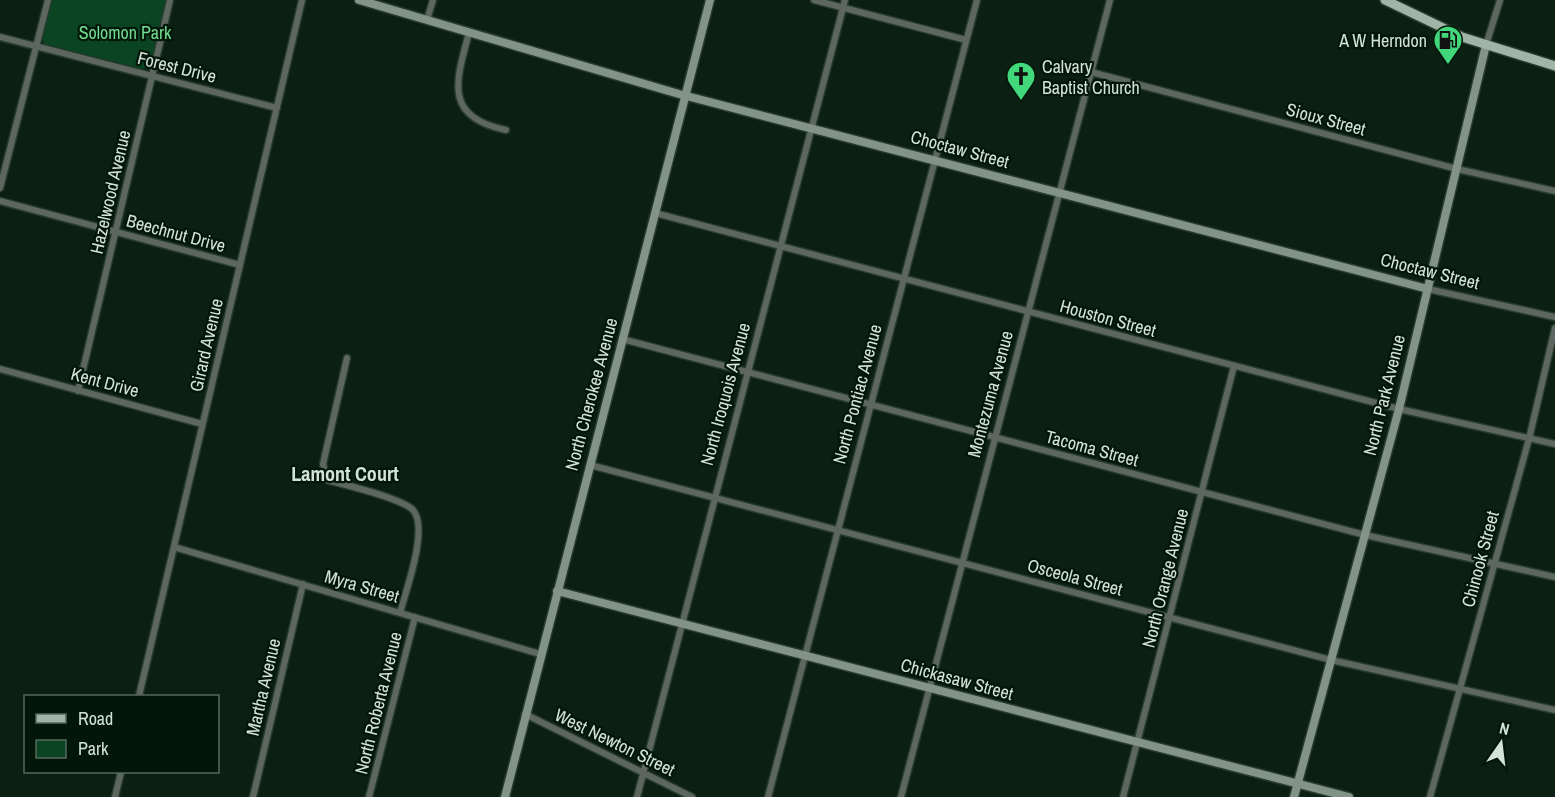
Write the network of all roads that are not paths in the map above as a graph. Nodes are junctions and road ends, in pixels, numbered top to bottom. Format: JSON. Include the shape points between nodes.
{"nodes":[{"id":1,"x":48,"y":0,"type":"edge"},
{"id":2,"x":170,"y":0,"type":"edge"},
{"id":3,"x":302,"y":0,"type":"edge"},
{"id":4,"x":359,"y":0,"type":"edge"},
{"id":5,"x":433,"y":0,"type":"edge"},
{"id":6,"x":710,"y":0,"type":"edge"},
{"id":7,"x":814,"y":0,"type":"edge"},
{"id":8,"x":845,"y":0,"type":"edge"},
{"id":9,"x":977,"y":0,"type":"edge"},
{"id":10,"x":1110,"y":0,"type":"edge"},
{"id":11,"x":1385,"y":0,"type":"edge"},
{"id":12,"x":1500,"y":0,"type":"edge"},
{"id":13,"x":843,"y":8,"type":"junction"},
{"id":14,"x":427,"y":20,"type":"junction"},
{"id":15,"x":469,"y":33,"type":"junction"},
{"id":16,"x":0,"y":37,"type":"edge"},
{"id":17,"x":966,"y":40,"type":"junction"},
{"id":18,"x":1486,"y":45,"type":"junction"},
{"id":19,"x":36,"y":46,"type":"junction"},
{"id":20,"x":1555,"y":66,"type":"edge"},
{"id":21,"x":1091,"y":72,"type":"junction"},
{"id":22,"x":152,"y":76,"type":"junction"},
{"id":23,"x":686,"y":95,"type":"junction"},
{"id":24,"x":277,"y":108,"type":"junction"},
{"id":25,"x":811,"y":127,"type":"junction"},
{"id":26,"x":506,"y":130,"type":"dead end"},
{"id":27,"x":934,"y":159,"type":"junction"},
{"id":28,"x":1457,"y":169,"type":"junction"},
{"id":29,"x":0,"y":188,"type":"edge"},
{"id":30,"x":1555,"y":191,"type":"edge"},
{"id":31,"x":1059,"y":192,"type":"junction"},
{"id":32,"x":0,"y":201,"type":"edge"},
{"id":33,"x":655,"y":213,"type":"junction"},
{"id":34,"x":116,"y":232,"type":"junction"},
{"id":35,"x":780,"y":247,"type":"junction"},
{"id":36,"x":240,"y":265,"type":"junction"},
{"id":37,"x":902,"y":279,"type":"junction"},
{"id":38,"x":1428,"y":289,"type":"junction"},
{"id":39,"x":1027,"y":312,"type":"junction"},
{"id":40,"x":1555,"y":317,"type":"edge"},
{"id":41,"x":1555,"y":328,"type":"edge"},
{"id":42,"x":622,"y":339,"type":"junction"},
{"id":43,"x":347,"y":358,"type":"dead end"},
{"id":44,"x":1234,"y":366,"type":"junction"},
{"id":45,"x":0,"y":369,"type":"edge"},
{"id":46,"x":746,"y":373,"type":"junction"},
{"id":47,"x":78,"y":391,"type":"junction"},
{"id":48,"x":870,"y":405,"type":"junction"},
{"id":49,"x":1399,"y":409,"type":"junction"},
{"id":50,"x":202,"y":424,"type":"junction"},
{"id":51,"x":994,"y":438,"type":"junction"},
{"id":52,"x":1529,"y":438,"type":"junction"},
{"id":53,"x":1555,"y":444,"type":"edge"},
{"id":54,"x":590,"y":465,"type":"junction"},
{"id":55,"x":1202,"y":492,"type":"junction"},
{"id":56,"x":714,"y":498,"type":"junction"},
{"id":57,"x":837,"y":530,"type":"junction"},
{"id":58,"x":1365,"y":535,"type":"junction"},
{"id":59,"x":174,"y":547,"type":"junction"},
{"id":60,"x":962,"y":563,"type":"junction"},
{"id":61,"x":1495,"y":564,"type":"junction"},
{"id":62,"x":1555,"y":577,"type":"edge"},
{"id":63,"x":303,"y":584,"type":"junction"},
{"id":64,"x":557,"y":591,"type":"junction"},
{"id":65,"x":400,"y":613,"type":"junction"},
{"id":66,"x":415,"y":617,"type":"junction"},
{"id":67,"x":1170,"y":618,"type":"junction"},
{"id":68,"x":682,"y":624,"type":"junction"},
{"id":69,"x":540,"y":654,"type":"junction"},
{"id":70,"x":804,"y":656,"type":"junction"},
{"id":71,"x":1331,"y":660,"type":"junction"},
{"id":72,"x":928,"y":689,"type":"junction"},
{"id":73,"x":1461,"y":689,"type":"junction"},
{"id":74,"x":139,"y":695,"type":"edge"},
{"id":75,"x":1555,"y":710,"type":"edge"},
{"id":76,"x":525,"y":714,"type":"junction"},
{"id":77,"x":1137,"y":743,"type":"junction"},
{"id":78,"x":121,"y":773,"type":"edge"},
{"id":79,"x":643,"y":773,"type":"junction"},
{"id":80,"x":1297,"y":786,"type":"junction"},
{"id":81,"x":115,"y":797,"type":"edge"},
{"id":82,"x":253,"y":797,"type":"edge"},
{"id":83,"x":369,"y":797,"type":"edge"},
{"id":84,"x":505,"y":797,"type":"edge"},
{"id":85,"x":637,"y":797,"type":"edge"},
{"id":86,"x":692,"y":797,"type":"edge"},
{"id":87,"x":768,"y":797,"type":"edge"},
{"id":88,"x":901,"y":797,"type":"edge"},
{"id":89,"x":1123,"y":797,"type":"edge"},
{"id":90,"x":1294,"y":797,"type":"edge"},
{"id":91,"x":1349,"y":797,"type":"edge"},
{"id":92,"x":1431,"y":797,"type":"edge"}],
"edges":[{"from":1,"to":19,"type":"street"},
{"from":2,"to":22,"type":"street","name":"Hazelwood Avenue"},
{"from":3,"to":24,"type":"street","name":"Girard Avenue"},
{"from":4,"to":14,"type":"street","name":"Choctaw Street"},
{"from":5,"to":14,"type":"street"},
{"from":6,"to":23,"type":"street","name":"North Cherokee Avenue"},
{"from":7,"to":13,"type":"street"},
{"from":8,"to":13,"type":"street","name":"North Iroquois Avenue"},
{"from":9,"to":17,"type":"street","name":"North Pontiac Avenue"},
{"from":10,"to":21,"type":"street","name":"Montezuma Avenue"},
{"from":11,"to":18,"type":"main road","via":[[1432,25]]},
{"from":12,"to":18,"type":"street","name":"North Park Avenue"},
{"from":13,"to":17,"type":"street"},
{"from":13,"to":25,"type":"street","name":"North Iroquois Avenue"},
{"from":14,"to":15,"type":"street","name":"Choctaw Street"},
{"from":15,"to":23,"type":"street","name":"Choctaw Street"},
{"from":15,"to":26,"type":"street","via":[[457,82],[460,102],[465,111],[484,124]]},
{"from":16,"to":19,"type":"street","name":"Forest Drive"},
{"from":17,"to":27,"type":"street","name":"North Pontiac Avenue"},
{"from":18,"to":20,"type":"main road"},
{"from":18,"to":28,"type":"street","name":"North Park Avenue"},
{"from":19,"to":22,"type":"street","name":"Forest Drive"},
{"from":19,"to":29,"type":"street"},
{"from":21,"to":28,"type":"street","name":"Sioux Street"},
{"from":21,"to":31,"type":"street","name":"Montezuma Avenue"},
{"from":22,"to":24,"type":"street","name":"Forest Drive"},
{"from":22,"to":34,"type":"street","name":"Hazelwood Avenue"},
{"from":23,"to":25,"type":"street","name":"Choctaw Street"},
{"from":23,"to":33,"type":"street","name":"North Cherokee Avenue"},
{"from":24,"to":36,"type":"street","name":"Girard Avenue"},
{"from":25,"to":27,"type":"street","name":"Choctaw Street"},
{"from":25,"to":35,"type":"street","name":"North Iroquois Avenue"},
{"from":27,"to":31,"type":"street","name":"Choctaw Street"},
{"from":27,"to":37,"type":"street","name":"North Pontiac Avenue"},
{"from":28,"to":30,"type":"street","name":"Sioux Street"},
{"from":28,"to":38,"type":"street","name":"North Park Avenue"},
{"from":31,"to":38,"type":"street","name":"Choctaw Street"},
{"from":31,"to":39,"type":"street","name":"Montezuma Avenue"},
{"from":32,"to":34,"type":"street","name":"Beechnut Drive"},
{"from":33,"to":35,"type":"street","name":"Houston Street"},
{"from":33,"to":42,"type":"street","name":"North Cherokee Avenue"},
{"from":34,"to":36,"type":"street","name":"Beechnut Drive"},
{"from":34,"to":47,"type":"street","name":"Hazelwood Avenue"},
{"from":35,"to":37,"type":"street","name":"Houston Street"},
{"from":35,"to":46,"type":"street","name":"North Iroquois Avenue"},
{"from":36,"to":50,"type":"street","name":"Girard Avenue"},
{"from":37,"to":39,"type":"street","name":"Houston Street"},
{"from":37,"to":48,"type":"street","name":"North Pontiac Avenue"},
{"from":38,"to":40,"type":"street","name":"Choctaw Street"},
{"from":38,"to":49,"type":"street","name":"North Park Avenue"},
{"from":39,"to":44,"type":"street","name":"Houston Street"},
{"from":39,"to":51,"type":"street","name":"Montezuma Avenue"},
{"from":41,"to":52,"type":"street","name":"Chinook Street"},
{"from":42,"to":46,"type":"street","name":"Tacoma Street"},
{"from":42,"to":54,"type":"street","name":"North Cherokee Avenue"},
{"from":43,"to":65,"type":"street","via":[[323,464],[327,480],[405,504],[417,515],[420,532]]},
{"from":44,"to":49,"type":"street","name":"Houston Street"},
{"from":44,"to":55,"type":"street","name":"North Orange Avenue"},
{"from":45,"to":47,"type":"street","name":"Kent Drive"},
{"from":46,"to":48,"type":"street","name":"Tacoma Street"},
{"from":46,"to":56,"type":"street","name":"North Iroquois Avenue"},
{"from":47,"to":50,"type":"street","name":"Kent Drive"},
{"from":48,"to":51,"type":"street","name":"Tacoma Street"},
{"from":48,"to":57,"type":"street","name":"North Pontiac Avenue"},
{"from":49,"to":52,"type":"street","name":"Houston Street"},
{"from":49,"to":58,"type":"street","name":"North Park Avenue"},
{"from":50,"to":59,"type":"street","name":"Girard Avenue"},
{"from":51,"to":55,"type":"street","name":"Tacoma Street"},
{"from":51,"to":60,"type":"street","name":"Montezuma Avenue"},
{"from":52,"to":53,"type":"street","name":"Houston Street"},
{"from":52,"to":61,"type":"street","name":"Chinook Street"},
{"from":54,"to":56,"type":"street","name":"Osceola Street"},
{"from":54,"to":64,"type":"street","name":"North Cherokee Avenue"},
{"from":55,"to":58,"type":"street","name":"Tacoma Street"},
{"from":55,"to":67,"type":"street","name":"North Orange Avenue"},
{"from":56,"to":57,"type":"street","name":"Osceola Street"},
{"from":56,"to":68,"type":"street","name":"North Iroquois Avenue"},
{"from":57,"to":60,"type":"street","name":"Osceola Street"},
{"from":57,"to":70,"type":"street","name":"North Pontiac Avenue"},
{"from":58,"to":61,"type":"street","name":"Tacoma Street"},
{"from":58,"to":71,"type":"street","name":"North Park Avenue"},
{"from":59,"to":63,"type":"street","name":"Myra Street"},
{"from":59,"to":74,"type":"street","name":"Girard Avenue"},
{"from":60,"to":67,"type":"street","name":"Osceola Street"},
{"from":60,"to":72,"type":"street","name":"Montezuma Avenue"},
{"from":61,"to":62,"type":"street","name":"Tacoma Street"},
{"from":61,"to":73,"type":"street","name":"Chinook Street"},
{"from":63,"to":65,"type":"street","name":"Myra Street"},
{"from":63,"to":82,"type":"street","name":"Martha Avenue"},
{"from":64,"to":68,"type":"street","name":"Chickasaw Street"},
{"from":64,"to":69,"type":"street","name":"North Cherokee Avenue"},
{"from":65,"to":66,"type":"street","name":"Myra Street"},
{"from":66,"to":69,"type":"street","name":"Myra Street"},
{"from":66,"to":83,"type":"street","name":"North Roberta Avenue"},
{"from":67,"to":71,"type":"street","name":"Osceola Street"},
{"from":67,"to":77,"type":"street","name":"North Orange Avenue"},
{"from":68,"to":70,"type":"street","name":"Chickasaw Street"},
{"from":68,"to":79,"type":"street","name":"North Iroquois Avenue"},
{"from":69,"to":76,"type":"street","name":"North Cherokee Avenue"},
{"from":70,"to":72,"type":"street","name":"Chickasaw Street"},
{"from":70,"to":87,"type":"street","name":"North Pontiac Avenue"},
{"from":71,"to":73,"type":"street","name":"Osceola Street"},
{"from":71,"to":80,"type":"street","name":"North Park Avenue"},
{"from":72,"to":77,"type":"street","name":"Chickasaw Street"},
{"from":72,"to":88,"type":"street","name":"Montezuma Avenue"},
{"from":73,"to":75,"type":"street","name":"Osceola Street"},
{"from":73,"to":92,"type":"street","name":"Chinook Street"},
{"from":76,"to":79,"type":"street","name":"West Newton Street"},
{"from":76,"to":84,"type":"street","name":"North Cherokee Avenue"},
{"from":77,"to":80,"type":"street","name":"Chickasaw Street"},
{"from":77,"to":89,"type":"street","name":"North Orange Avenue"},
{"from":78,"to":81,"type":"street"},
{"from":79,"to":85,"type":"street","name":"North Iroquois Avenue"},
{"from":79,"to":86,"type":"street","name":"West Newton Street"},
{"from":80,"to":90,"type":"street","name":"North Park Avenue"},
{"from":80,"to":91,"type":"street","name":"Chickasaw Street"}]}
